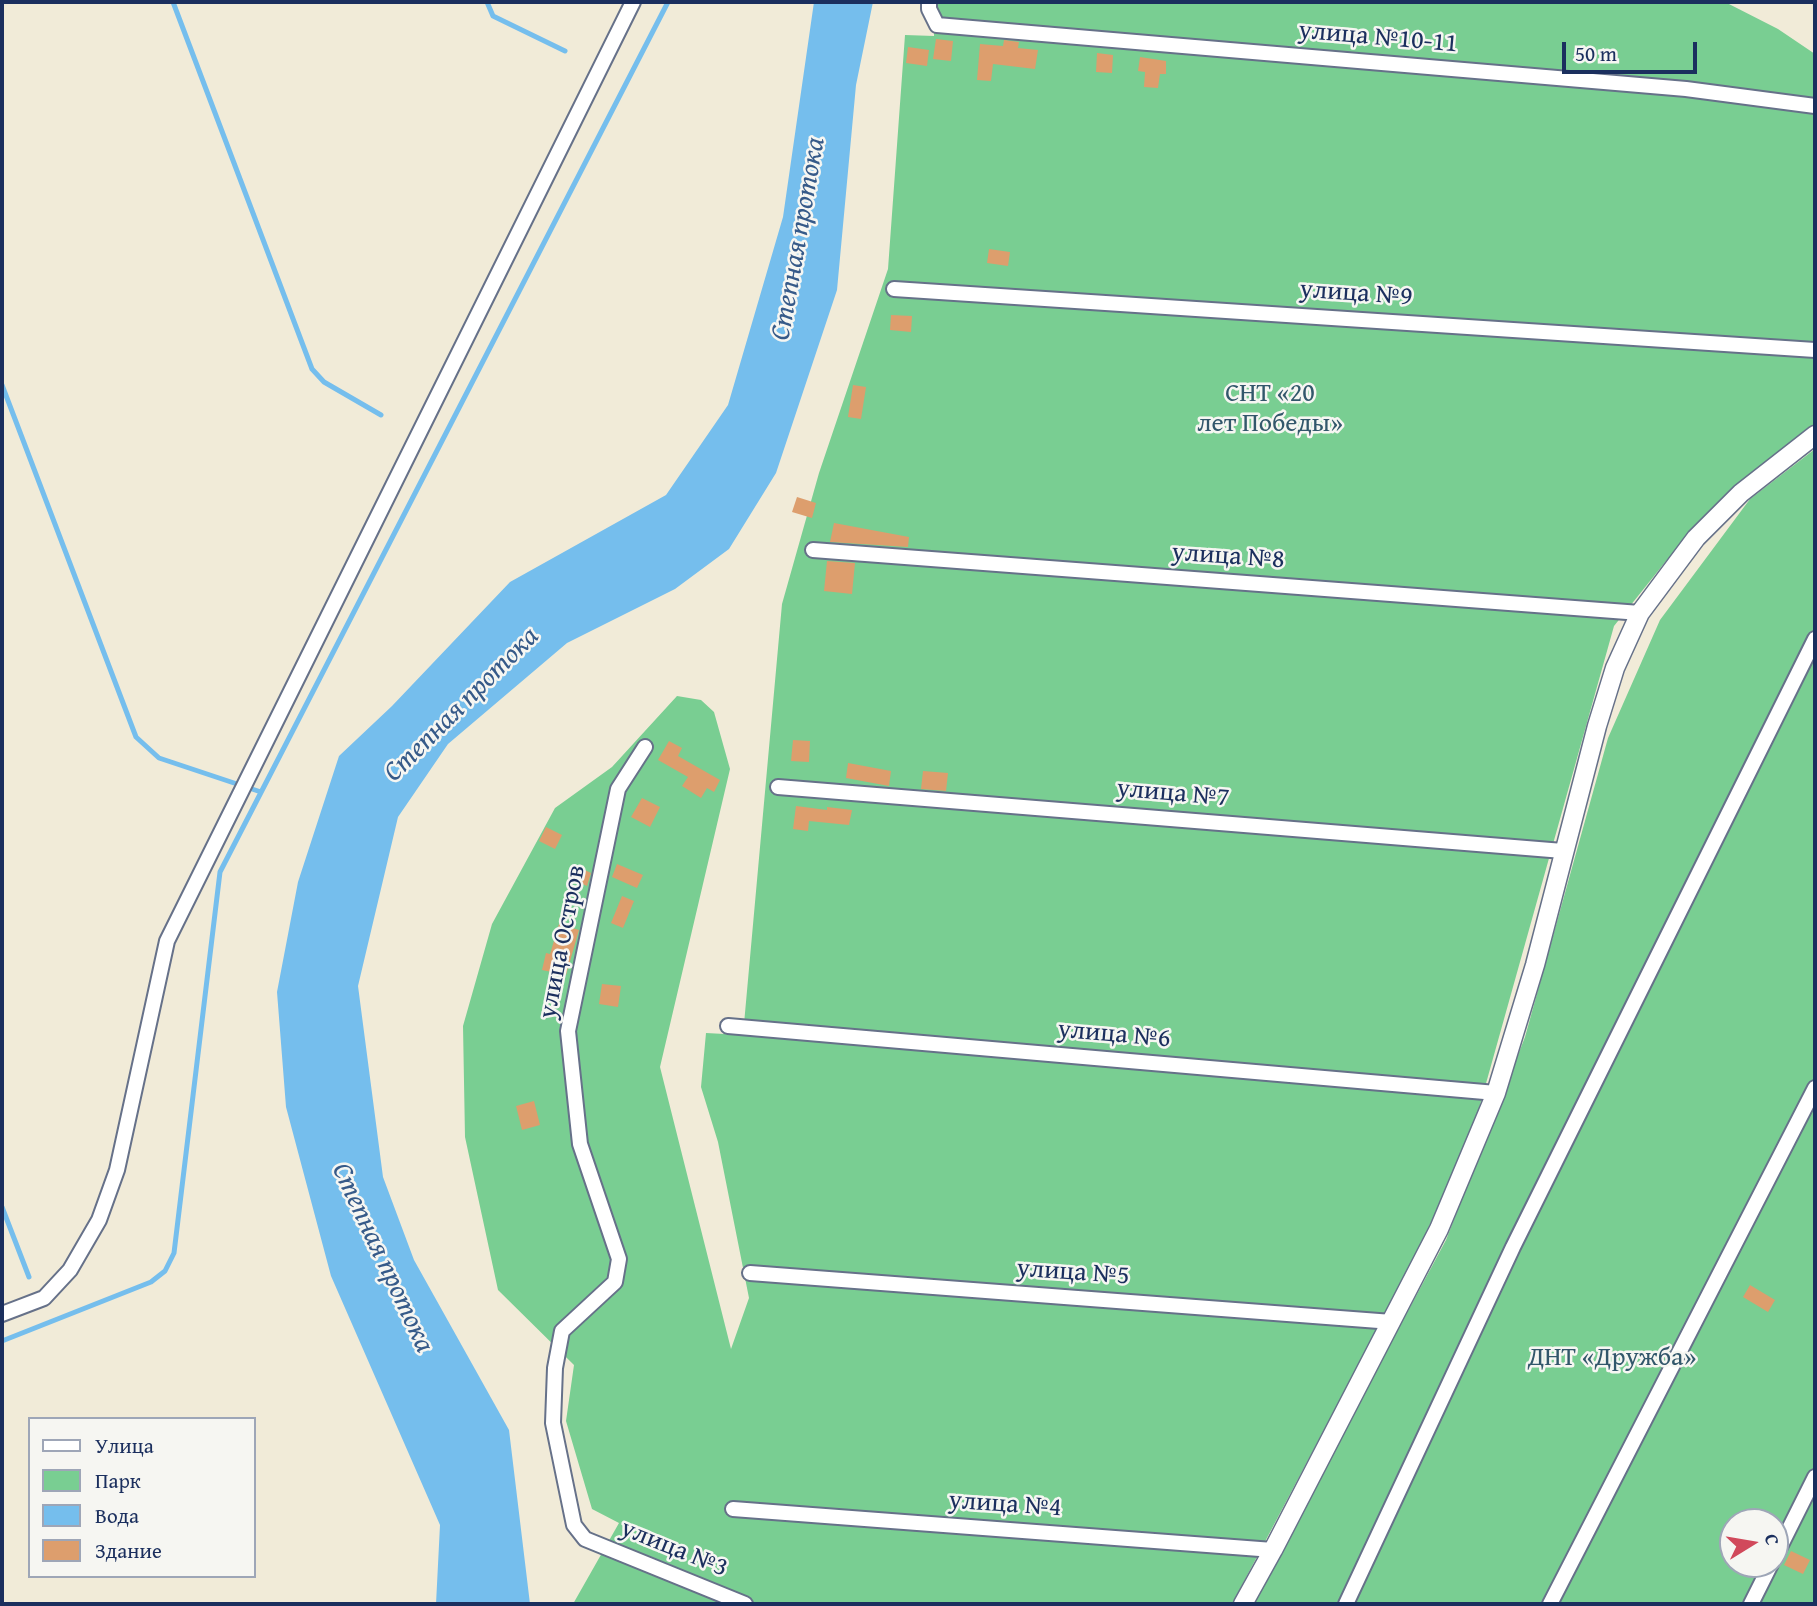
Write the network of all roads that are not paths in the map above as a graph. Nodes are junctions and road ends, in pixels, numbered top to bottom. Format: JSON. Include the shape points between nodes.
{"nodes":[{"id":1,"x":633,"y":2,"type":"edge"},
{"id":2,"x":929,"y":2,"type":"edge"},
{"id":3,"x":1815,"y":106,"type":"edge"},
{"id":4,"x":894,"y":289,"type":"dead end"},
{"id":5,"x":1815,"y":350,"type":"edge"},
{"id":6,"x":1815,"y":435,"type":"edge"},
{"id":7,"x":813,"y":550,"type":"dead end"},
{"id":8,"x":1640,"y":613,"type":"junction"},
{"id":9,"x":1815,"y":639,"type":"edge"},
{"id":10,"x":645,"y":747,"type":"dead end"},
{"id":11,"x":778,"y":787,"type":"dead end"},
{"id":12,"x":1563,"y":851,"type":"junction"},
{"id":13,"x":728,"y":1026,"type":"dead end"},
{"id":14,"x":1815,"y":1088,"type":"edge"},
{"id":15,"x":1496,"y":1093,"type":"junction"},
{"id":16,"x":750,"y":1273,"type":"dead end"},
{"id":17,"x":2,"y":1314,"type":"edge"},
{"id":18,"x":1392,"y":1322,"type":"junction"},
{"id":19,"x":1815,"y":1477,"type":"edge"},
{"id":20,"x":733,"y":1509,"type":"dead end"},
{"id":21,"x":1789,"y":1529,"type":"edge"},
{"id":22,"x":585,"y":1539,"type":"joint"},
{"id":23,"x":1273,"y":1550,"type":"junction"},
{"id":24,"x":1764,"y":1578,"type":"edge"},
{"id":25,"x":744,"y":1604,"type":"edge"},
{"id":26,"x":1243,"y":1604,"type":"edge"},
{"id":27,"x":1346,"y":1604,"type":"edge"},
{"id":28,"x":1550,"y":1604,"type":"edge"},
{"id":29,"x":1751,"y":1604,"type":"edge"}],
"edges":[{"from":1,"to":17,"type":"street","via":[[167,941],[117,1170],[99,1220],[70,1270],[44,1298]]},
{"from":2,"to":3,"type":"street","name":"улица №10-11","via":[[937,25],[1686,89]]},
{"from":4,"to":5,"type":"street","name":"улица №9"},
{"from":6,"to":8,"type":"street","via":[[1741,494],[1696,538]]},
{"from":7,"to":8,"type":"street","name":"улица №8"},
{"from":8,"to":12,"type":"street","via":[[1615,668]]},
{"from":9,"to":27,"type":"street","via":[[1520,1235]]},
{"from":10,"to":22,"type":"street","name":"улица Остров","via":[[618,789],[568,1031],[580,1144],[619,1259],[615,1282],[562,1331],[555,1368],[553,1423],[574,1525]]},
{"from":11,"to":12,"type":"street","name":"улица №7"},
{"from":12,"to":15,"type":"street"},
{"from":13,"to":15,"type":"street","name":"улица №6"},
{"from":14,"to":28,"type":"street"},
{"from":15,"to":18,"type":"street"},
{"from":16,"to":18,"type":"street","name":"улица №5"},
{"from":18,"to":23,"type":"street"},
{"from":19,"to":21,"type":"street"},
{"from":20,"to":23,"type":"street","name":"улица №4"},
{"from":22,"to":25,"type":"street","name":"улица №3"},
{"from":23,"to":26,"type":"street"},
{"from":24,"to":29,"type":"street"}]}
